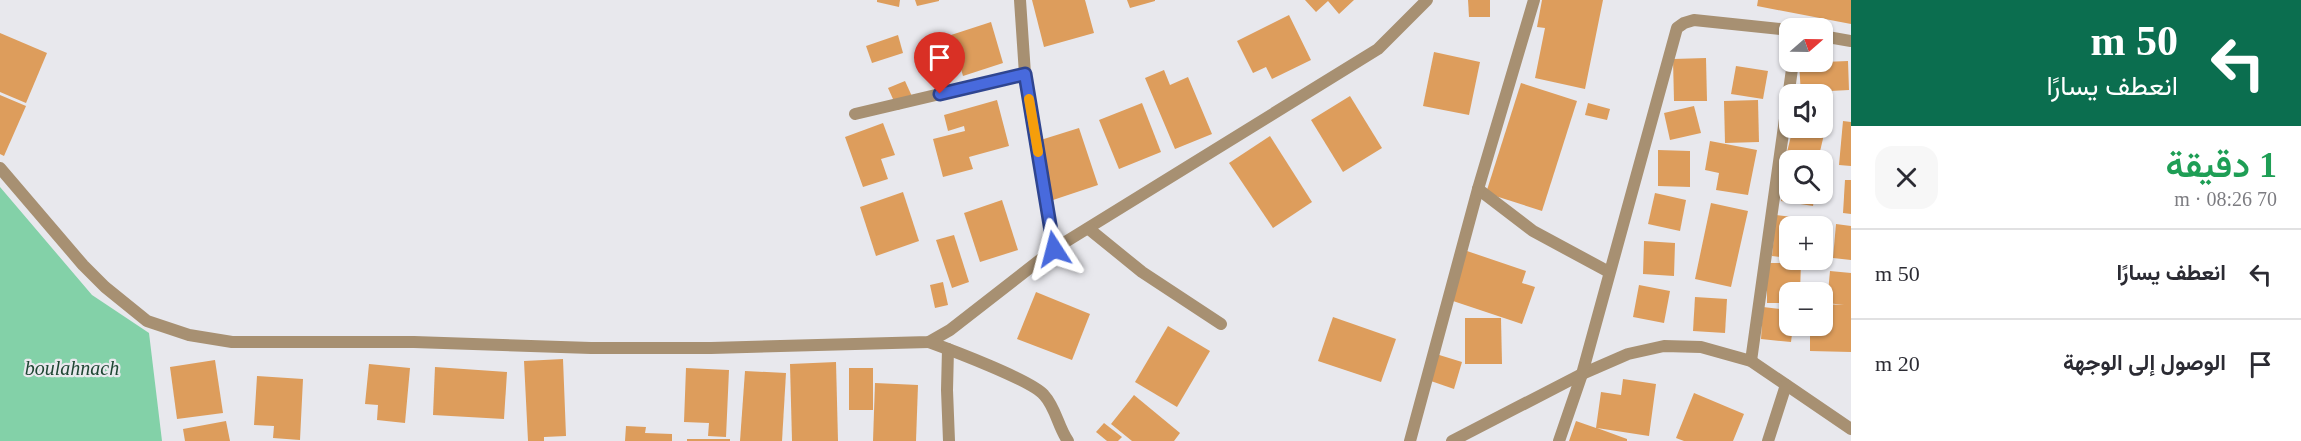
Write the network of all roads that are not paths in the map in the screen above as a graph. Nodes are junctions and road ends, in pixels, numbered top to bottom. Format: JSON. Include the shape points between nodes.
{"nodes":[{"id":1,"x":1020,"y":0,"type":"edge"},
{"id":2,"x":1427,"y":0,"type":"edge"},
{"id":3,"x":1534,"y":0,"type":"edge"},
{"id":4,"x":1779,"y":29,"type":"edge"},
{"id":5,"x":1833,"y":38,"type":"edge"},
{"id":6,"x":1851,"y":41,"type":"edge"},
{"id":7,"x":1791,"y":72,"type":"edge"},
{"id":8,"x":1025,"y":74,"type":"junction"},
{"id":9,"x":855,"y":114,"type":"dead end"},
{"id":10,"x":0,"y":168,"type":"edge"},
{"id":11,"x":1478,"y":189,"type":"junction"},
{"id":12,"x":1089,"y":229,"type":"junction"},
{"id":13,"x":1054,"y":249,"type":"junction"},
{"id":14,"x":1609,"y":272,"type":"junction"},
{"id":15,"x":1221,"y":324,"type":"dead end"},
{"id":16,"x":929,"y":342,"type":"junction"},
{"id":17,"x":948,"y":349,"type":"junction"},
{"id":18,"x":1751,"y":362,"type":"junction"},
{"id":19,"x":1582,"y":374,"type":"junction"},
{"id":20,"x":1786,"y":385,"type":"junction"},
{"id":21,"x":1851,"y":429,"type":"edge"},
{"id":22,"x":949,"y":441,"type":"edge"},
{"id":23,"x":1068,"y":441,"type":"edge"},
{"id":24,"x":1410,"y":441,"type":"edge"},
{"id":25,"x":1452,"y":441,"type":"edge"},
{"id":26,"x":1560,"y":441,"type":"edge"},
{"id":27,"x":1768,"y":441,"type":"edge"}],
"edges":[{"from":1,"to":8,"type":"street"},
{"from":2,"to":12,"type":"street","via":[[1378,49],[1353,66]]},
{"from":3,"to":11,"type":"street"},
{"from":4,"to":14,"type":"street","via":[[1694,20],[1677,28]]},
{"from":5,"to":6,"type":"street"},
{"from":7,"to":18,"type":"street"},
{"from":8,"to":9,"type":"street"},
{"from":8,"to":13,"type":"street"},
{"from":10,"to":16,"type":"street","via":[[105,287],[147,321],[189,335],[232,342],[414,342],[591,348]]},
{"from":11,"to":14,"type":"street","via":[[1533,231]]},
{"from":11,"to":24,"type":"street"},
{"from":12,"to":13,"type":"street"},
{"from":12,"to":15,"type":"street","via":[[1142,273]]},
{"from":13,"to":16,"type":"street"},
{"from":14,"to":19,"type":"street"},
{"from":16,"to":17,"type":"street"},
{"from":17,"to":22,"type":"street"},
{"from":17,"to":23,"type":"street","via":[[1044,394]]},
{"from":18,"to":19,"type":"street","via":[[1701,347],[1664,346],[1628,354]]},
{"from":18,"to":20,"type":"street"},
{"from":19,"to":25,"type":"street"},
{"from":19,"to":26,"type":"street"},
{"from":20,"to":21,"type":"street"},
{"from":20,"to":27,"type":"street"}]}
